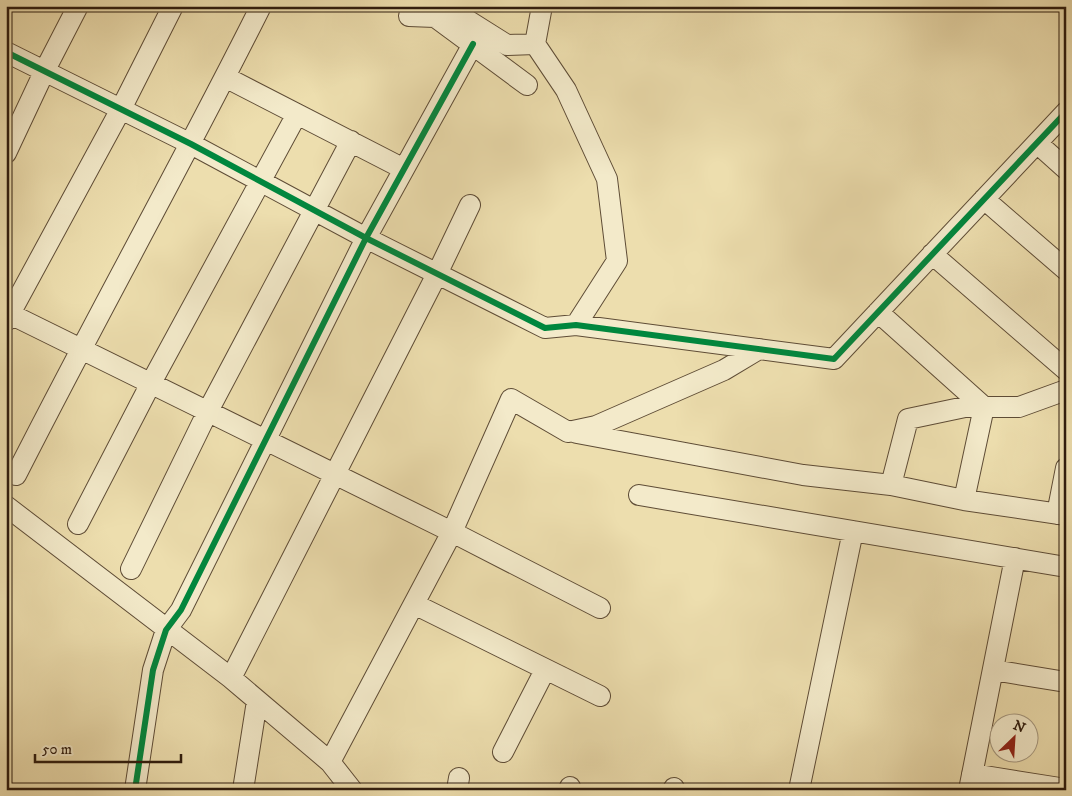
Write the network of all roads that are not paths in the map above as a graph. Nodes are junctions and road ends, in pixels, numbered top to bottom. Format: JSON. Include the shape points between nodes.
{"nodes":[{"id":1,"x":78,"y":6,"type":"edge"},
{"id":2,"x":173,"y":6,"type":"edge"},
{"id":3,"x":445,"y":6,"type":"edge"},
{"id":4,"x":264,"y":8,"type":"edge"},
{"id":5,"x":538,"y":9,"type":"edge"},
{"id":6,"x":409,"y":16,"type":"dead end"},
{"id":7,"x":473,"y":44,"type":"junction"},
{"id":8,"x":535,"y":44,"type":"junction"},
{"id":9,"x":6,"y":52,"type":"edge"},
{"id":10,"x":45,"y":70,"type":"junction"},
{"id":11,"x":225,"y":77,"type":"junction"},
{"id":12,"x":527,"y":84,"type":"dead end"},
{"id":13,"x":121,"y":109,"type":"junction"},
{"id":14,"x":1066,"y":112,"type":"edge"},
{"id":15,"x":297,"y":114,"type":"junction"},
{"id":16,"x":351,"y":141,"type":"junction"},
{"id":17,"x":1037,"y":143,"type":"junction"},
{"id":18,"x":191,"y":144,"type":"junction"},
{"id":19,"x":6,"y":153,"type":"edge"},
{"id":20,"x":404,"y":169,"type":"junction"},
{"id":21,"x":1066,"y":169,"type":"edge"},
{"id":22,"x":260,"y":181,"type":"junction"},
{"id":23,"x":984,"y":199,"type":"junction"},
{"id":24,"x":470,"y":204,"type":"dead end"},
{"id":25,"x":314,"y":210,"type":"junction"},
{"id":26,"x":366,"y":238,"type":"junction"},
{"id":27,"x":932,"y":254,"type":"junction"},
{"id":28,"x":1066,"y":270,"type":"edge"},
{"id":29,"x":437,"y":274,"type":"junction"},
{"id":30,"x":878,"y":312,"type":"junction"},
{"id":31,"x":7,"y":315,"type":"edge"},
{"id":32,"x":576,"y":325,"type":"junction"},
{"id":33,"x":80,"y":348,"type":"junction"},
{"id":34,"x":759,"y":349,"type":"junction"},
{"id":35,"x":1066,"y":370,"type":"edge"},
{"id":36,"x":151,"y":383,"type":"junction"},
{"id":37,"x":1066,"y":390,"type":"edge"},
{"id":38,"x":984,"y":407,"type":"junction"},
{"id":39,"x":208,"y":412,"type":"junction"},
{"id":40,"x":568,"y":432,"type":"junction"},
{"id":41,"x":266,"y":440,"type":"junction"},
{"id":42,"x":1066,"y":468,"type":"edge"},
{"id":43,"x":16,"y":474,"type":"dead end"},
{"id":44,"x":334,"y":474,"type":"junction"},
{"id":45,"x":891,"y":485,"type":"junction"},
{"id":46,"x":639,"y":495,"type":"dead end"},
{"id":47,"x":964,"y":500,"type":"junction"},
{"id":48,"x":6,"y":506,"type":"edge"},
{"id":49,"x":1062,"y":514,"type":"edge"},
{"id":50,"x":78,"y":524,"type":"dead end"},
{"id":51,"x":853,"y":531,"type":"junction"},
{"id":52,"x":452,"y":532,"type":"junction"},
{"id":53,"x":1015,"y":558,"type":"junction"},
{"id":54,"x":1066,"y":567,"type":"edge"},
{"id":55,"x":132,"y":569,"type":"dead end"},
{"id":56,"x":414,"y":604,"type":"junction"},
{"id":57,"x":600,"y":608,"type":"dead end"},
{"id":58,"x":166,"y":630,"type":"junction"},
{"id":59,"x":545,"y":670,"type":"junction"},
{"id":60,"x":993,"y":670,"type":"junction"},
{"id":61,"x":231,"y":678,"type":"junction"},
{"id":62,"x":1066,"y":682,"type":"edge"},
{"id":63,"x":600,"y":696,"type":"dead end"},
{"id":64,"x":257,"y":700,"type":"junction"},
{"id":65,"x":503,"y":752,"type":"dead end"},
{"id":66,"x":330,"y":762,"type":"junction"},
{"id":67,"x":970,"y":782,"type":"edge"},
{"id":68,"x":1066,"y":789,"type":"edge"},
{"id":69,"x":135,"y":790,"type":"edge"},
{"id":70,"x":243,"y":790,"type":"edge"},
{"id":71,"x":352,"y":790,"type":"edge"},
{"id":72,"x":799,"y":790,"type":"edge"}],
"edges":[{"from":1,"to":10,"type":"street"},
{"from":2,"to":13,"type":"street"},
{"from":3,"to":8,"type":"street","via":[[507,45]]},
{"from":4,"to":11,"type":"street"},
{"from":5,"to":8,"type":"street"},
{"from":6,"to":7,"type":"street","via":[[435,17]]},
{"from":7,"to":12,"type":"street"},
{"from":7,"to":20,"type":"street"},
{"from":8,"to":32,"type":"street","via":[[566,90],[607,179],[617,261]]},
{"from":9,"to":10,"type":"street"},
{"from":10,"to":13,"type":"street"},
{"from":10,"to":19,"type":"street"},
{"from":11,"to":15,"type":"street"},
{"from":11,"to":18,"type":"street"},
{"from":13,"to":18,"type":"street"},
{"from":13,"to":31,"type":"street"},
{"from":14,"to":17,"type":"street"},
{"from":15,"to":16,"type":"street"},
{"from":15,"to":22,"type":"street"},
{"from":16,"to":20,"type":"street"},
{"from":16,"to":25,"type":"street"},
{"from":17,"to":21,"type":"street"},
{"from":17,"to":23,"type":"street"},
{"from":18,"to":22,"type":"street"},
{"from":18,"to":33,"type":"street"},
{"from":20,"to":26,"type":"street"},
{"from":22,"to":25,"type":"street"},
{"from":22,"to":36,"type":"street"},
{"from":23,"to":27,"type":"street"},
{"from":23,"to":28,"type":"street"},
{"from":24,"to":29,"type":"street"},
{"from":25,"to":26,"type":"street"},
{"from":25,"to":39,"type":"street"},
{"from":26,"to":29,"type":"street"},
{"from":26,"to":41,"type":"street"},
{"from":27,"to":30,"type":"street"},
{"from":27,"to":35,"type":"street"},
{"from":29,"to":32,"type":"street","via":[[545,328]]},
{"from":29,"to":44,"type":"street"},
{"from":30,"to":34,"type":"street","via":[[834,359]]},
{"from":30,"to":38,"type":"street"},
{"from":31,"to":33,"type":"street"},
{"from":32,"to":34,"type":"street"},
{"from":33,"to":36,"type":"street"},
{"from":33,"to":43,"type":"street"},
{"from":34,"to":40,"type":"street","via":[[724,370],[606,422]]},
{"from":36,"to":39,"type":"street"},
{"from":36,"to":50,"type":"street"},
{"from":37,"to":38,"type":"street","via":[[1019,407]]},
{"from":38,"to":45,"type":"street","via":[[964,407],[908,418]]},
{"from":38,"to":47,"type":"street"},
{"from":39,"to":41,"type":"street"},
{"from":39,"to":55,"type":"street"},
{"from":40,"to":45,"type":"street","via":[[803,474]]},
{"from":40,"to":52,"type":"street","via":[[511,399]]},
{"from":41,"to":44,"type":"street"},
{"from":41,"to":58,"type":"street","via":[[181,610]]},
{"from":42,"to":49,"type":"street"},
{"from":44,"to":52,"type":"street"},
{"from":44,"to":61,"type":"street"},
{"from":45,"to":47,"type":"street"},
{"from":46,"to":51,"type":"street"},
{"from":47,"to":49,"type":"street"},
{"from":48,"to":58,"type":"street"},
{"from":51,"to":53,"type":"street"},
{"from":51,"to":72,"type":"street"},
{"from":52,"to":56,"type":"street"},
{"from":52,"to":57,"type":"street"},
{"from":53,"to":54,"type":"street"},
{"from":53,"to":60,"type":"street"},
{"from":56,"to":59,"type":"street"},
{"from":56,"to":66,"type":"street"},
{"from":58,"to":61,"type":"street"},
{"from":58,"to":69,"type":"street","via":[[153,670]]},
{"from":59,"to":63,"type":"street"},
{"from":59,"to":65,"type":"street"},
{"from":60,"to":62,"type":"street"},
{"from":60,"to":67,"type":"street"},
{"from":61,"to":64,"type":"street"},
{"from":64,"to":66,"type":"street"},
{"from":64,"to":70,"type":"street"},
{"from":66,"to":71,"type":"street"},
{"from":67,"to":68,"type":"street"}]}
